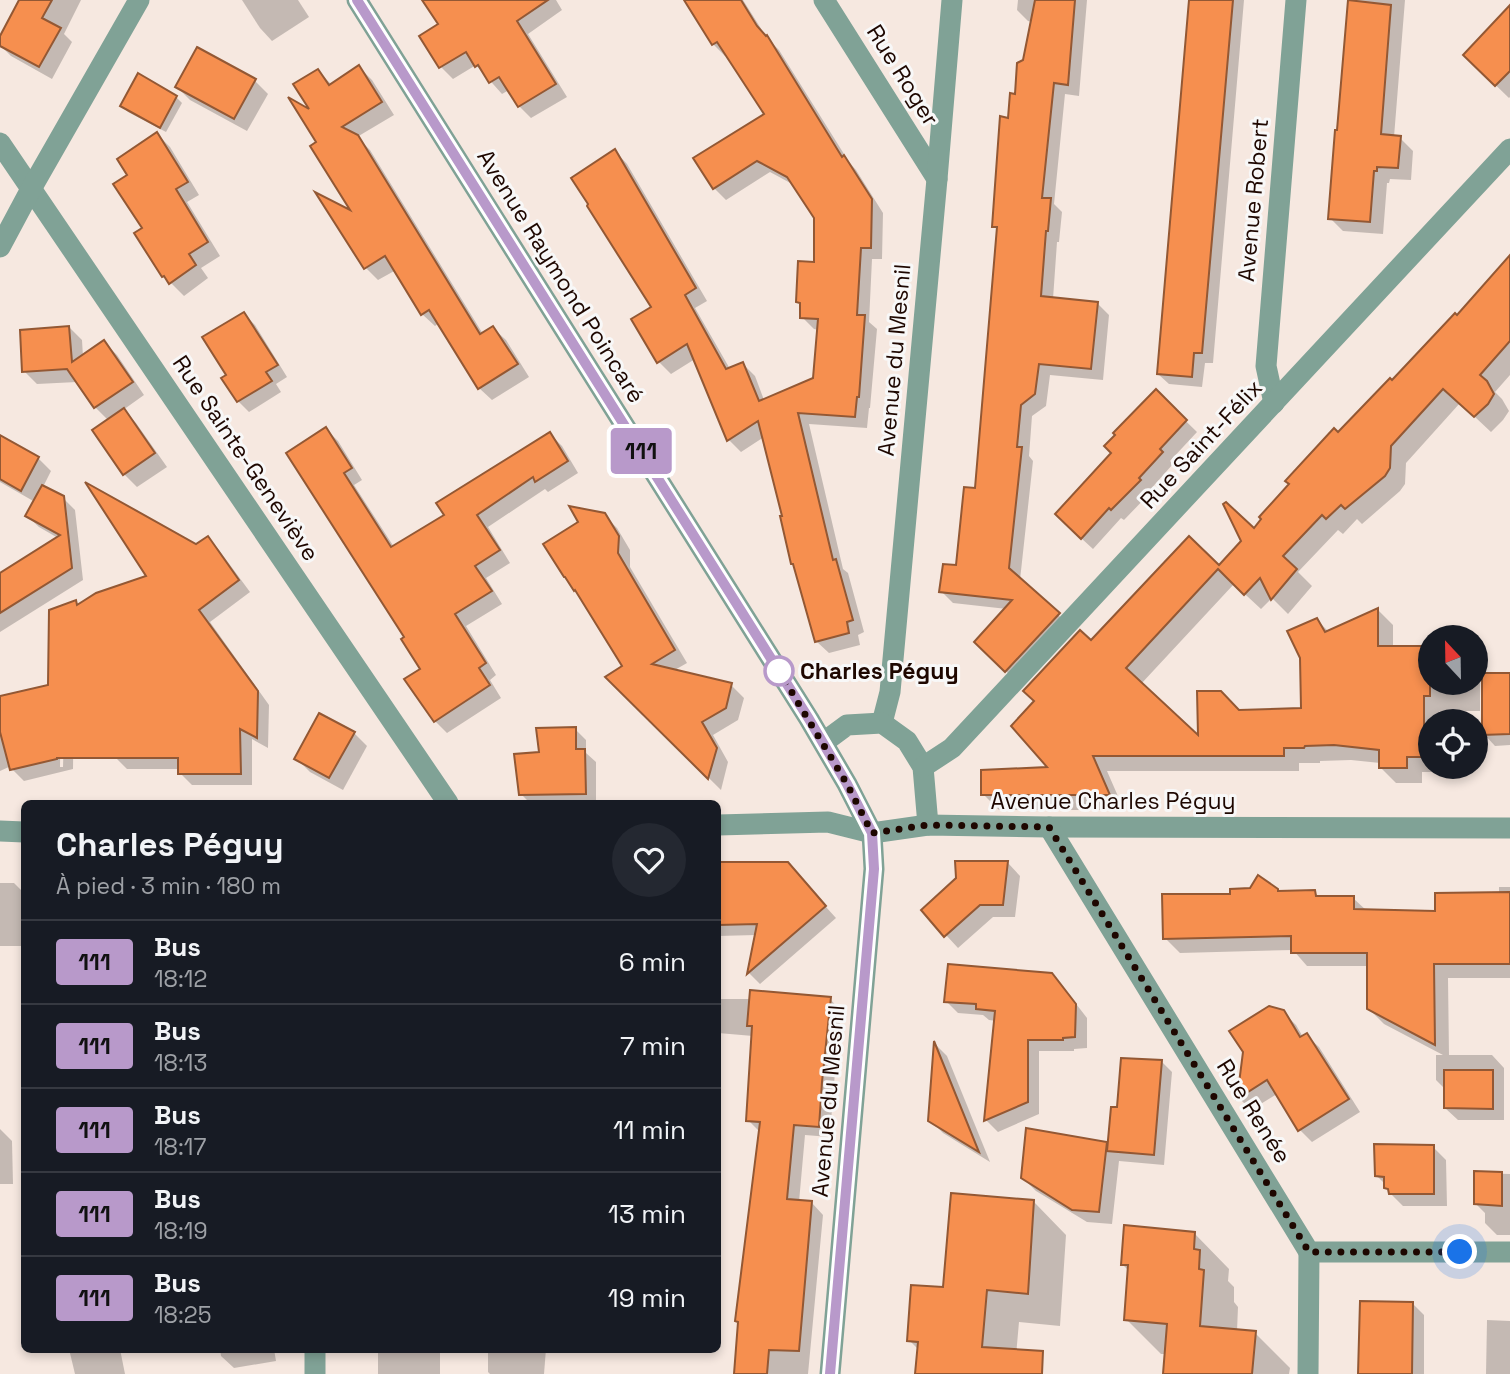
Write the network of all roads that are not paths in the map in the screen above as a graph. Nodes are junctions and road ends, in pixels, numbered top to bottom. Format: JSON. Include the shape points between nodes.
{"nodes":[{"id":1,"x":138,"y":0,"type":"edge"},
{"id":2,"x":357,"y":0,"type":"edge"},
{"id":3,"x":824,"y":0,"type":"edge"},
{"id":4,"x":952,"y":0,"type":"edge"},
{"id":5,"x":1296,"y":0,"type":"edge"},
{"id":6,"x":0,"y":143,"type":"edge"},
{"id":7,"x":1510,"y":149,"type":"edge"},
{"id":8,"x":937,"y":179,"type":"junction"},
{"id":9,"x":32,"y":189,"type":"junction"},
{"id":10,"x":0,"y":247,"type":"edge"},
{"id":11,"x":1274,"y":403,"type":"junction"},
{"id":12,"x":881,"y":723,"type":"junction"},
{"id":13,"x":824,"y":743,"type":"junction"},
{"id":14,"x":923,"y":767,"type":"junction"},
{"id":15,"x":446,"y":800,"type":"edge"},
{"id":16,"x":721,"y":825,"type":"edge"},
{"id":17,"x":928,"y":825,"type":"junction"},
{"id":18,"x":1049,"y":827,"type":"junction"},
{"id":19,"x":1510,"y":828,"type":"edge"},
{"id":20,"x":0,"y":831,"type":"edge"},
{"id":21,"x":21,"y":832,"type":"edge"},
{"id":22,"x":872,"y":833,"type":"junction"},
{"id":23,"x":1309,"y":1252,"type":"junction"},
{"id":24,"x":1510,"y":1252,"type":"edge"},
{"id":25,"x":315,"y":1353,"type":"edge"},
{"id":26,"x":315,"y":1374,"type":"edge"},
{"id":27,"x":830,"y":1374,"type":"edge"},
{"id":28,"x":1308,"y":1374,"type":"edge"}],
"edges":[{"from":1,"to":9,"type":"street"},
{"from":2,"to":13,"type":"street","name":"Avenue Raymond Poincaré"},
{"from":3,"to":8,"type":"street","name":"Rue Roger"},
{"from":4,"to":8,"type":"street","name":"Avenue du Mesnil"},
{"from":5,"to":11,"type":"street","name":"Avenue Robert","via":[[1266,366]]},
{"from":6,"to":9,"type":"street","name":"Rue Sainte-Geneviève"},
{"from":7,"to":11,"type":"street","name":"Rue Saint-Félix"},
{"from":8,"to":12,"type":"street","name":"Avenue du Mesnil","via":[[890,692]]},
{"from":9,"to":10,"type":"street"},
{"from":9,"to":15,"type":"street","name":"Rue Sainte-Geneviève"},
{"from":11,"to":14,"type":"street","name":"Rue Saint-Félix","via":[[952,748]]},
{"from":12,"to":13,"type":"street","via":[[847,725]]},
{"from":12,"to":14,"type":"street","via":[[907,741]]},
{"from":13,"to":22,"type":"street","name":"Avenue Raymond Poincaré"},
{"from":14,"to":17,"type":"street"},
{"from":16,"to":22,"type":"street","name":"Avenue Charles Péguy","via":[[828,822]]},
{"from":17,"to":18,"type":"street","name":"Avenue Charles Péguy"},
{"from":17,"to":22,"type":"street","name":"Avenue Charles Péguy"},
{"from":18,"to":19,"type":"street","name":"Avenue Charles Péguy"},
{"from":18,"to":23,"type":"street","name":"Rue Renée"},
{"from":20,"to":21,"type":"street"},
{"from":22,"to":27,"type":"street","name":"Avenue du Mesnil","via":[[874,869]]},
{"from":23,"to":24,"type":"street"},
{"from":23,"to":28,"type":"street"},
{"from":25,"to":26,"type":"street"}]}
